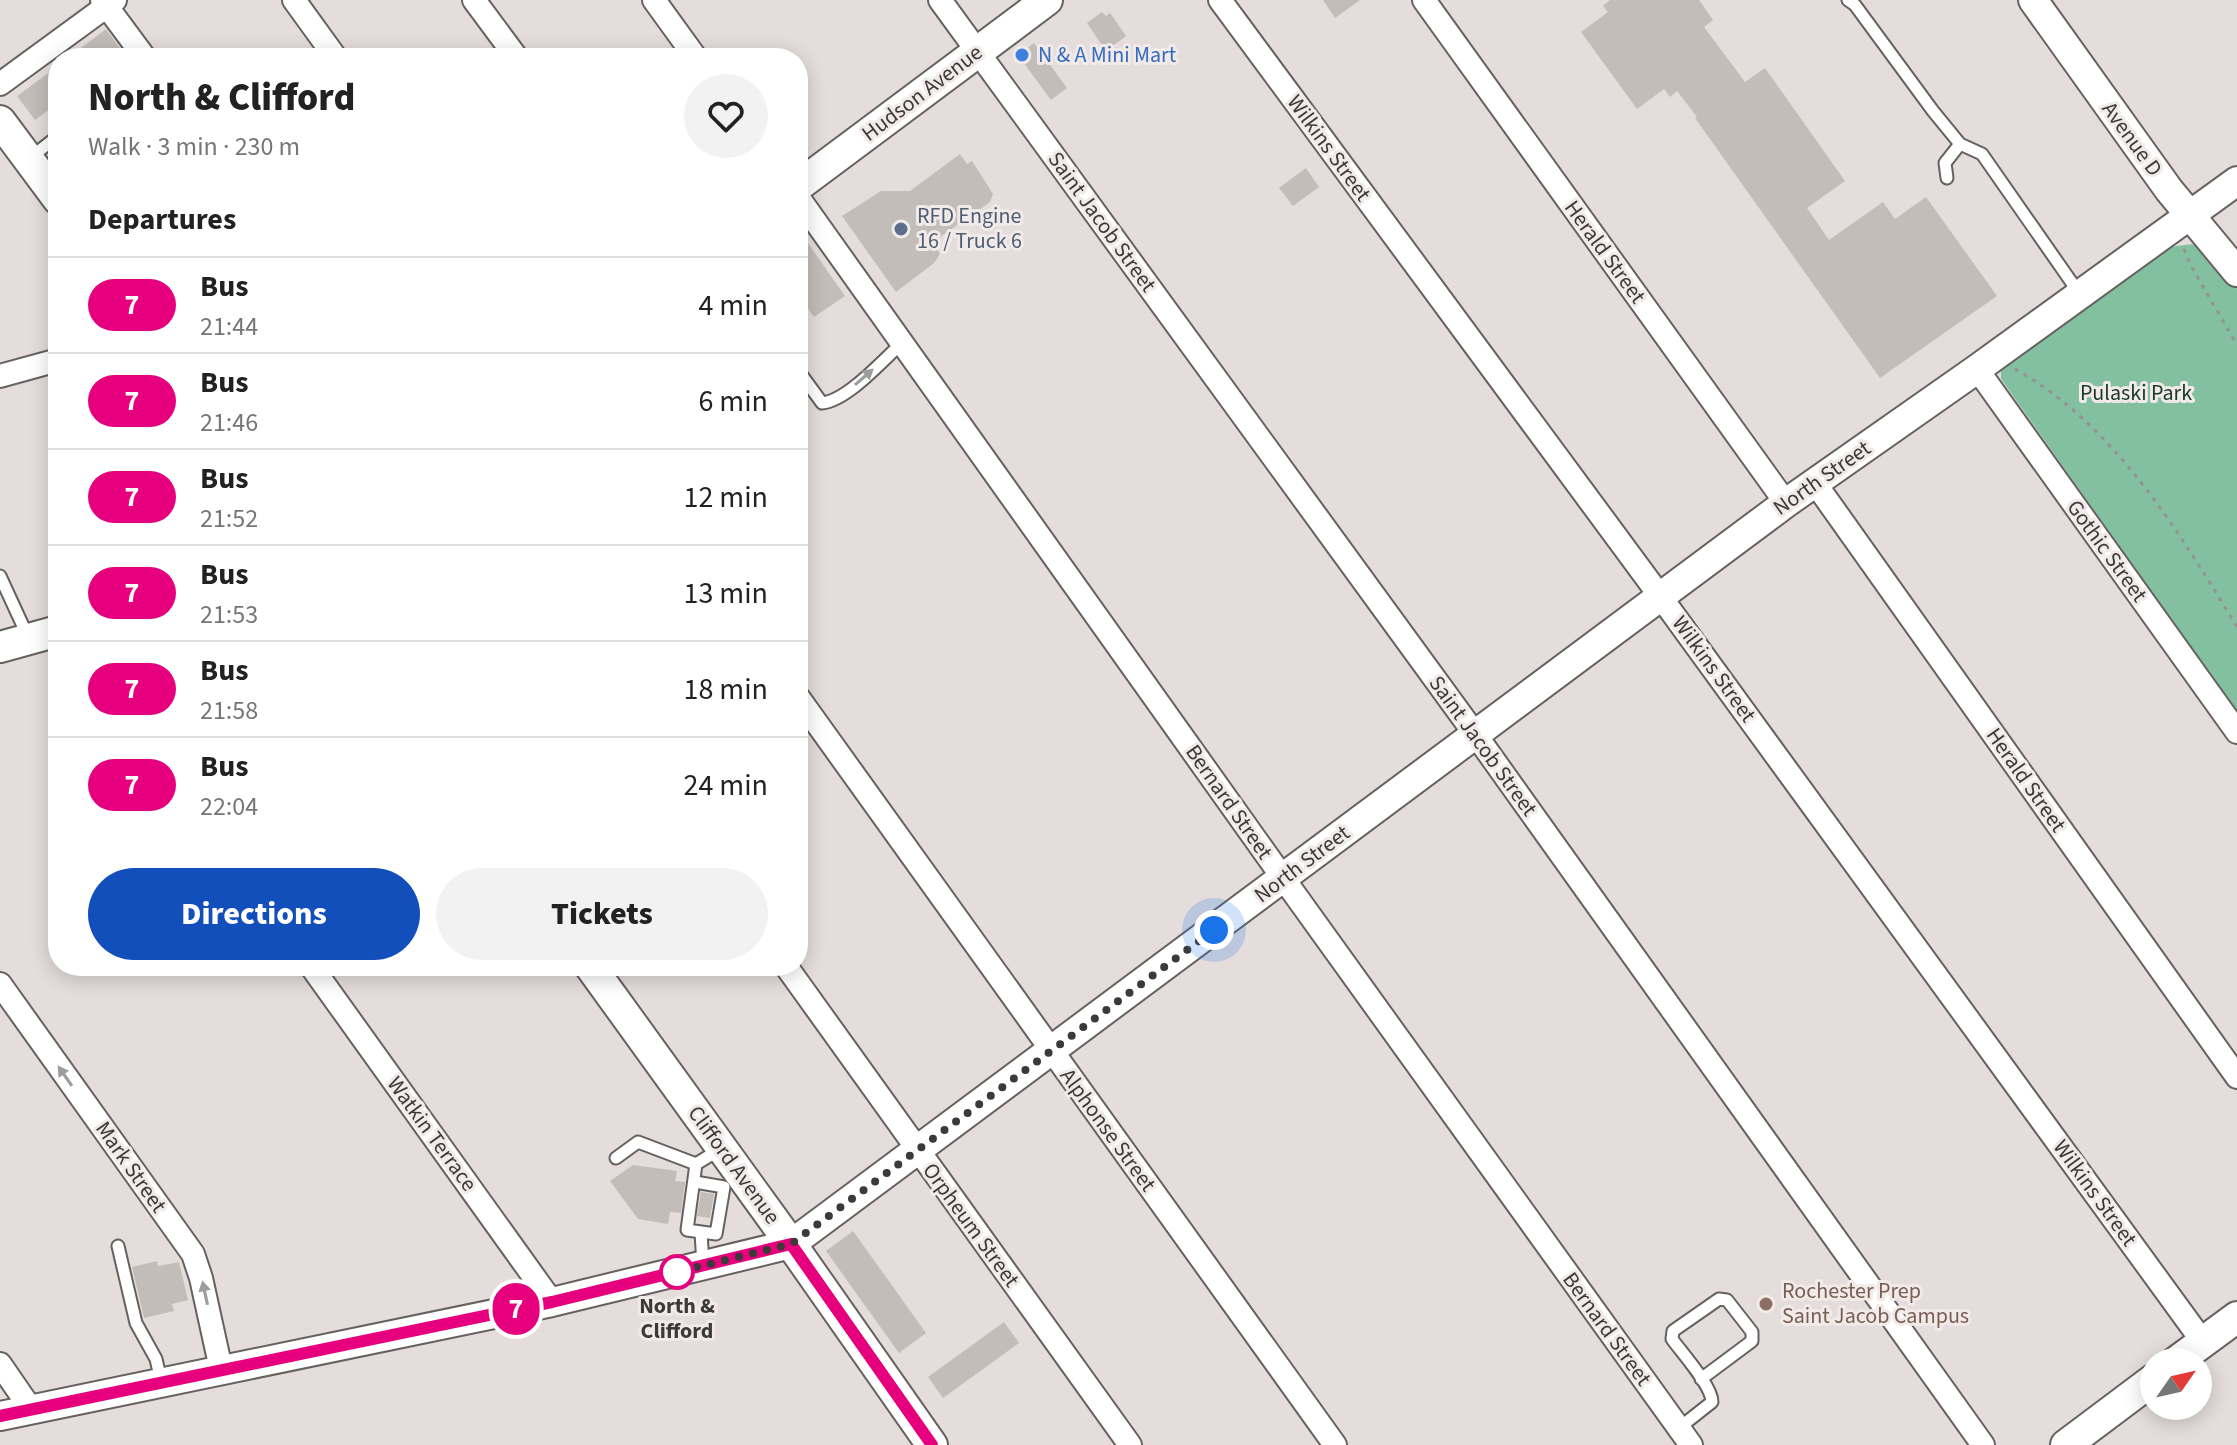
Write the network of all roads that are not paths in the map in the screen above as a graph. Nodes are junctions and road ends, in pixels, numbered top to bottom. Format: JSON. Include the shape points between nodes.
{"nodes":[{"id":1,"x":294,"y":0,"type":"edge"},
{"id":2,"x":474,"y":0,"type":"edge"},
{"id":3,"x":654,"y":0,"type":"edge"},
{"id":4,"x":940,"y":0,"type":"edge"},
{"id":5,"x":1047,"y":0,"type":"edge"},
{"id":6,"x":1220,"y":0,"type":"edge"},
{"id":7,"x":1424,"y":0,"type":"edge"},
{"id":8,"x":1848,"y":0,"type":"edge"},
{"id":9,"x":2033,"y":0,"type":"edge"},
{"id":10,"x":108,"y":2,"type":"edge"},
{"id":11,"x":138,"y":48,"type":"edge"},
{"id":12,"x":329,"y":48,"type":"edge"},
{"id":13,"x":510,"y":48,"type":"edge"},
{"id":14,"x":689,"y":48,"type":"edge"},
{"id":15,"x":978,"y":51,"type":"junction"},
{"id":16,"x":0,"y":84,"type":"edge"},
{"id":17,"x":0,"y":121,"type":"edge"},
{"id":18,"x":48,"y":144,"type":"edge"},
{"id":19,"x":1960,"y":144,"type":"junction"},
{"id":20,"x":29,"y":160,"type":"junction"},
{"id":21,"x":808,"y":178,"type":"edge"},
{"id":22,"x":1947,"y":178,"type":"dead end"},
{"id":23,"x":2237,"y":181,"type":"edge"},
{"id":24,"x":48,"y":186,"type":"edge"},
{"id":25,"x":808,"y":211,"type":"edge"},
{"id":26,"x":2185,"y":229,"type":"junction"},
{"id":27,"x":2237,"y":272,"type":"edge"},
{"id":28,"x":2080,"y":294,"type":"junction"},
{"id":29,"x":902,"y":343,"type":"junction"},
{"id":30,"x":48,"y":363,"type":"edge"},
{"id":31,"x":1977,"y":369,"type":"junction"},
{"id":32,"x":0,"y":376,"type":"edge"},
{"id":33,"x":808,"y":384,"type":"edge"},
{"id":34,"x":1815,"y":483,"type":"junction"},
{"id":35,"x":1786,"y":503,"type":"junction"},
{"id":36,"x":0,"y":576,"type":"edge"},
{"id":37,"x":1660,"y":596,"type":"junction"},
{"id":38,"x":44,"y":635,"type":"edge"},
{"id":39,"x":0,"y":647,"type":"edge"},
{"id":40,"x":808,"y":711,"type":"edge"},
{"id":41,"x":2237,"y":732,"type":"edge"},
{"id":42,"x":1475,"y":734,"type":"junction"},
{"id":43,"x":1283,"y":878,"type":"junction"},
{"id":44,"x":318,"y":976,"type":"edge"},
{"id":45,"x":597,"y":976,"type":"edge"},
{"id":46,"x":793,"y":976,"type":"edge"},
{"id":47,"x":0,"y":984,"type":"edge"},
{"id":48,"x":1052,"y":1051,"type":"junction"},
{"id":49,"x":2237,"y":1077,"type":"edge"},
{"id":50,"x":722,"y":1148,"type":"junction"},
{"id":51,"x":917,"y":1150,"type":"junction"},
{"id":52,"x":616,"y":1158,"type":"dead end"},
{"id":53,"x":696,"y":1164,"type":"junction"},
{"id":54,"x":695,"y":1182,"type":"junction"},
{"id":55,"x":701,"y":1233,"type":"junction"},
{"id":56,"x":791,"y":1244,"type":"junction"},
{"id":57,"x":118,"y":1246,"type":"dead end"},
{"id":58,"x":703,"y":1265,"type":"junction"},
{"id":59,"x":552,"y":1302,"type":"junction"},
{"id":60,"x":2237,"y":1317,"type":"edge"},
{"id":61,"x":2203,"y":1342,"type":"junction"},
{"id":62,"x":2195,"y":1348,"type":"edge"},
{"id":63,"x":0,"y":1364,"type":"edge"},
{"id":64,"x":221,"y":1369,"type":"junction"},
{"id":65,"x":1701,"y":1379,"type":"junction"},
{"id":66,"x":161,"y":1382,"type":"junction"},
{"id":67,"x":2140,"y":1390,"type":"edge"},
{"id":68,"x":31,"y":1409,"type":"junction"},
{"id":69,"x":0,"y":1416,"type":"edge"},
{"id":70,"x":1685,"y":1436,"type":"edge"},
{"id":71,"x":932,"y":1445,"type":"edge"},
{"id":72,"x":1130,"y":1445,"type":"edge"},
{"id":73,"x":1335,"y":1445,"type":"edge"},
{"id":74,"x":1983,"y":1445,"type":"edge"},
{"id":75,"x":2066,"y":1445,"type":"edge"}],
"edges":[{"from":1,"to":12,"type":"street"},
{"from":2,"to":13,"type":"street"},
{"from":3,"to":14,"type":"street"},
{"from":4,"to":15,"type":"street","name":"Saint Jacob Street"},
{"from":5,"to":15,"type":"main road","name":"Hudson Avenue"},
{"from":6,"to":37,"type":"street","name":"Wilkins Street"},
{"from":7,"to":35,"type":"street","name":"Herald Street"},
{"from":8,"to":19,"type":"lane"},
{"from":9,"to":26,"type":"street","name":"Avenue D"},
{"from":10,"to":11,"type":"street"},
{"from":10,"to":16,"type":"street"},
{"from":15,"to":21,"type":"main road","name":"Hudson Avenue"},
{"from":15,"to":42,"type":"street","name":"Saint Jacob Street"},
{"from":17,"to":20,"type":"main road"},
{"from":18,"to":20,"type":"lane"},
{"from":19,"to":22,"type":"lane","via":[[1945,163]]},
{"from":19,"to":28,"type":"lane","via":[[1982,154]]},
{"from":20,"to":24,"type":"main road"},
{"from":23,"to":26,"type":"street","name":"North Street"},
{"from":25,"to":29,"type":"street","name":"Bernard Street"},
{"from":26,"to":27,"type":"street","name":"Avenue D"},
{"from":26,"to":28,"type":"street","name":"North Street"},
{"from":28,"to":31,"type":"street","name":"North Street"},
{"from":33,"to":29,"type":"lane","one_way":true,"via":[[822,403],[832,402]]},
{"from":29,"to":43,"type":"street","name":"Bernard Street"},
{"from":30,"to":32,"type":"street"},
{"from":31,"to":34,"type":"street","name":"North Street"},
{"from":31,"to":41,"type":"street","name":"Gothic Street"},
{"from":34,"to":35,"type":"street","name":"North Street"},
{"from":34,"to":49,"type":"street","name":"Herald Street"},
{"from":35,"to":37,"type":"street","name":"North Street"},
{"from":36,"to":38,"type":"lane"},
{"from":37,"to":42,"type":"street","name":"North Street"},
{"from":37,"to":61,"type":"street","name":"Wilkins Street"},
{"from":38,"to":39,"type":"main road"},
{"from":40,"to":48,"type":"street","name":"Alphonse Street"},
{"from":42,"to":43,"type":"street","name":"North Street"},
{"from":42,"to":74,"type":"street","name":"Saint Jacob Street"},
{"from":43,"to":48,"type":"street","name":"North Street"},
{"from":43,"to":70,"type":"street","name":"Bernard Street"},
{"from":44,"to":59,"type":"street","name":"Watkin Terrace"},
{"from":45,"to":50,"type":"main road","name":"Clifford Avenue"},
{"from":46,"to":51,"type":"street","name":"Orpheum Street"},
{"from":64,"to":47,"type":"street","name":"Mark Street","one_way":true,"via":[[193,1254]]},
{"from":48,"to":51,"type":"street","name":"North Street"},
{"from":48,"to":73,"type":"street","name":"Alphonse Street"},
{"from":50,"to":53,"type":"lane"},
{"from":50,"to":56,"type":"main road","name":"Clifford Avenue"},
{"from":51,"to":56,"type":"street","name":"North Street"},
{"from":51,"to":72,"type":"street","name":"Orpheum Street"},
{"from":52,"to":53,"type":"lane","via":[[638,1142]]},
{"from":53,"to":54,"type":"lane"},
{"from":54,"to":55,"type":"lane","via":[[687,1230]]},
{"from":54,"to":55,"type":"lane","via":[[724,1187],[716,1234]]},
{"from":55,"to":58,"type":"lane"},
{"from":56,"to":58,"type":"street","name":"North Street"},
{"from":56,"to":71,"type":"main road","name":"Clifford Avenue"},
{"from":57,"to":66,"type":"lane","via":[[136,1323],[156,1359]]},
{"from":58,"to":59,"type":"street","name":"North Street"},
{"from":59,"to":64,"type":"street","name":"North Street"},
{"from":60,"to":61,"type":"main road"},
{"from":61,"to":62,"type":"main road"},
{"from":63,"to":68,"type":"street"},
{"from":64,"to":66,"type":"street","name":"North Street"},
{"from":65,"to":65,"type":"lane","via":[[1672,1339],[1673,1331],[1719,1299],[1727,1300],[1752,1332],[1752,1341]]},
{"from":65,"to":70,"type":"lane","via":[[1712,1402]]},
{"from":66,"to":68,"type":"street","name":"North Street"},
{"from":67,"to":75,"type":"main road"},
{"from":68,"to":69,"type":"street","name":"North Street"}]}
